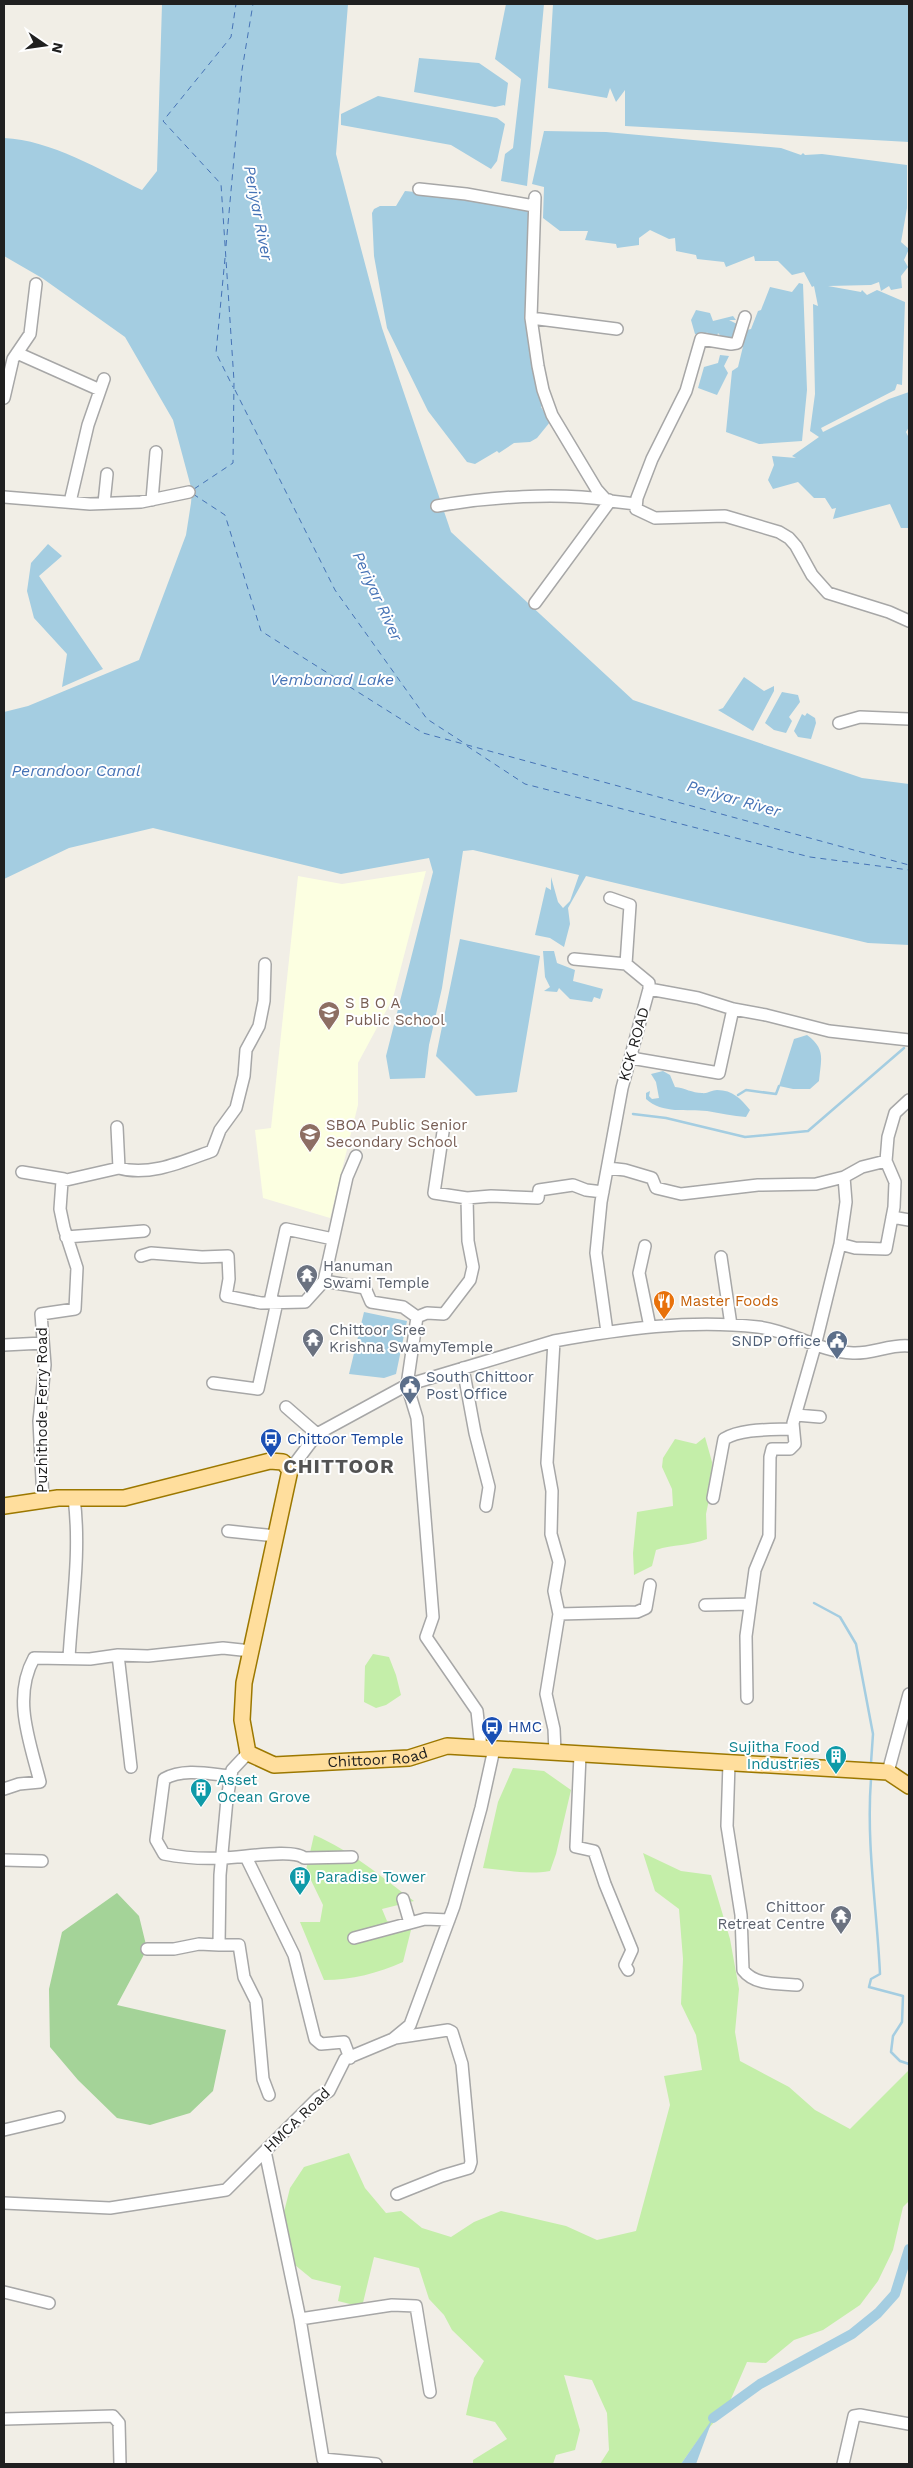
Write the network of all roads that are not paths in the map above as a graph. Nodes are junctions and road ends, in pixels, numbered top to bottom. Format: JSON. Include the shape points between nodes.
{"nodes":[{"id":1,"x":419,"y":189,"type":"dead end"},
{"id":2,"x":36,"y":284,"type":"dead end"},
{"id":3,"x":746,"y":317,"type":"dead end"},
{"id":4,"x":531,"y":318,"type":"junction"},
{"id":5,"x":617,"y":329,"type":"dead end"},
{"id":6,"x":17,"y":353,"type":"junction"},
{"id":7,"x":4,"y":398,"type":"edge"},
{"id":8,"x":156,"y":452,"type":"dead end"},
{"id":9,"x":107,"y":474,"type":"dead end"},
{"id":10,"x":189,"y":492,"type":"dead end"},
{"id":11,"x":4,"y":496,"type":"edge"},
{"id":12,"x":152,"y":500,"type":"junction"},
{"id":13,"x":608,"y":500,"type":"junction"},
{"id":14,"x":70,"y":502,"type":"junction"},
{"id":15,"x":104,"y":503,"type":"junction"},
{"id":16,"x":636,"y":504,"type":"junction"},
{"id":17,"x":437,"y":506,"type":"dead end"},
{"id":18,"x":535,"y":603,"type":"dead end"},
{"id":19,"x":909,"y":621,"type":"edge"},
{"id":20,"x":909,"y":719,"type":"edge"},
{"id":21,"x":839,"y":723,"type":"dead end"},
{"id":22,"x":610,"y":898,"type":"dead end"},
{"id":23,"x":574,"y":959,"type":"dead end"},
{"id":24,"x":265,"y":964,"type":"dead end"},
{"id":25,"x":626,"y":964,"type":"junction"},
{"id":26,"x":649,"y":989,"type":"junction"},
{"id":27,"x":733,"y":1009,"type":"junction"},
{"id":28,"x":909,"y":1040,"type":"edge"},
{"id":29,"x":631,"y":1058,"type":"junction"},
{"id":30,"x":909,"y":1100,"type":"edge"},
{"id":31,"x":117,"y":1127,"type":"dead end"},
{"id":32,"x":443,"y":1132,"type":"dead end"},
{"id":33,"x":356,"y":1156,"type":"dead end"},
{"id":34,"x":886,"y":1162,"type":"junction"},
{"id":35,"x":119,"y":1168,"type":"junction"},
{"id":36,"x":608,"y":1168,"type":"junction"},
{"id":37,"x":22,"y":1172,"type":"dead end"},
{"id":38,"x":844,"y":1177,"type":"junction"},
{"id":39,"x":64,"y":1179,"type":"junction"},
{"id":40,"x":603,"y":1192,"type":"junction"},
{"id":41,"x":467,"y":1198,"type":"junction"},
{"id":42,"x":892,"y":1217,"type":"junction"},
{"id":43,"x":909,"y":1220,"type":"edge"},
{"id":44,"x":144,"y":1231,"type":"dead end"},
{"id":45,"x":66,"y":1237,"type":"junction"},
{"id":46,"x":333,"y":1239,"type":"junction"},
{"id":47,"x":840,"y":1244,"type":"junction"},
{"id":48,"x":645,"y":1246,"type":"dead end"},
{"id":49,"x":141,"y":1256,"type":"dead end"},
{"id":50,"x":721,"y":1257,"type":"dead end"},
{"id":51,"x":324,"y":1281,"type":"junction"},
{"id":52,"x":274,"y":1302,"type":"junction"},
{"id":53,"x":417,"y":1317,"type":"junction"},
{"id":54,"x":731,"y":1325,"type":"junction"},
{"id":55,"x":650,"y":1327,"type":"junction"},
{"id":56,"x":608,"y":1332,"type":"junction"},
{"id":57,"x":554,"y":1341,"type":"junction"},
{"id":58,"x":44,"y":1344,"type":"junction"},
{"id":59,"x":4,"y":1345,"type":"edge"},
{"id":60,"x":815,"y":1346,"type":"junction"},
{"id":61,"x":909,"y":1346,"type":"edge"},
{"id":62,"x":463,"y":1368,"type":"junction"},
{"id":63,"x":213,"y":1383,"type":"dead end"},
{"id":64,"x":407,"y":1386,"type":"junction"},
{"id":65,"x":286,"y":1407,"type":"dead end"},
{"id":66,"x":796,"y":1414,"type":"junction"},
{"id":67,"x":820,"y":1417,"type":"dead end"},
{"id":68,"x":793,"y":1428,"type":"junction"},
{"id":69,"x":317,"y":1434,"type":"junction"},
{"id":70,"x":290,"y":1470,"type":"junction"},
{"id":71,"x":74,"y":1498,"type":"junction"},
{"id":72,"x":713,"y":1498,"type":"dead end"},
{"id":73,"x":43,"y":1500,"type":"junction"},
{"id":74,"x":4,"y":1506,"type":"edge"},
{"id":75,"x":486,"y":1506,"type":"dead end"},
{"id":76,"x":228,"y":1531,"type":"dead end"},
{"id":77,"x":276,"y":1536,"type":"junction"},
{"id":78,"x":650,"y":1585,"type":"dead end"},
{"id":79,"x":750,"y":1604,"type":"junction"},
{"id":80,"x":705,"y":1605,"type":"dead end"},
{"id":81,"x":560,"y":1614,"type":"junction"},
{"id":82,"x":251,"y":1651,"type":"junction"},
{"id":83,"x":118,"y":1655,"type":"junction"},
{"id":84,"x":69,"y":1658,"type":"junction"},
{"id":85,"x":909,"y":1694,"type":"edge"},
{"id":86,"x":748,"y":1698,"type":"dead end"},
{"id":87,"x":487,"y":1748,"type":"junction"},
{"id":88,"x":555,"y":1752,"type":"junction"},
{"id":89,"x":248,"y":1753,"type":"junction"},
{"id":90,"x":580,"y":1755,"type":"junction"},
{"id":91,"x":729,"y":1763,"type":"junction"},
{"id":92,"x":131,"y":1767,"type":"dead end"},
{"id":93,"x":888,"y":1772,"type":"junction"},
{"id":94,"x":231,"y":1776,"type":"junction"},
{"id":95,"x":909,"y":1786,"type":"edge"},
{"id":96,"x":4,"y":1789,"type":"edge"},
{"id":97,"x":246,"y":1857,"type":"junction"},
{"id":98,"x":352,"y":1857,"type":"dead end"},
{"id":99,"x":222,"y":1858,"type":"junction"},
{"id":100,"x":4,"y":1860,"type":"edge"},
{"id":101,"x":42,"y":1861,"type":"dead end"},
{"id":102,"x":403,"y":1899,"type":"dead end"},
{"id":103,"x":449,"y":1920,"type":"junction"},
{"id":104,"x":410,"y":1923,"type":"junction"},
{"id":105,"x":354,"y":1938,"type":"dead end"},
{"id":106,"x":219,"y":1945,"type":"junction"},
{"id":107,"x":147,"y":1949,"type":"dead end"},
{"id":108,"x":628,"y":1970,"type":"dead end"},
{"id":109,"x":797,"y":1984,"type":"dead end"},
{"id":110,"x":393,"y":2039,"type":"junction"},
{"id":111,"x":350,"y":2058,"type":"junction"},
{"id":112,"x":269,"y":2095,"type":"dead end"},
{"id":113,"x":59,"y":2117,"type":"dead end"},
{"id":114,"x":4,"y":2130,"type":"edge"},
{"id":115,"x":265,"y":2151,"type":"junction"},
{"id":116,"x":397,"y":2194,"type":"dead end"},
{"id":117,"x":4,"y":2203,"type":"edge"},
{"id":118,"x":4,"y":2292,"type":"edge"},
{"id":119,"x":48,"y":2303,"type":"dead end"},
{"id":120,"x":300,"y":2319,"type":"junction"},
{"id":121,"x":430,"y":2392,"type":"dead end"},
{"id":122,"x":4,"y":2419,"type":"edge"},
{"id":123,"x":909,"y":2424,"type":"edge"},
{"id":124,"x":120,"y":2464,"type":"edge"},
{"id":125,"x":376,"y":2464,"type":"edge"},
{"id":126,"x":842,"y":2464,"type":"edge"}],
"edges":[{"from":1,"to":4,"type":"street","via":[[534,201]]},
{"from":2,"to":6,"type":"street","via":[[30,334]]},
{"from":3,"to":16,"type":"street","via":[[737,343],[701,339],[686,391],[652,459]]},
{"from":4,"to":5,"type":"street"},
{"from":4,"to":13,"type":"street","via":[[539,374],[552,415],[597,490]]},
{"from":6,"to":7,"type":"street"},
{"from":6,"to":14,"type":"street","via":[[102,385],[88,425]]},
{"from":8,"to":12,"type":"street"},
{"from":9,"to":15,"type":"street"},
{"from":10,"to":12,"type":"street"},
{"from":11,"to":14,"type":"street"},
{"from":12,"to":15,"type":"street"},
{"from":13,"to":16,"type":"street"},
{"from":13,"to":17,"type":"street","via":[[560,497],[494,499]]},
{"from":13,"to":18,"type":"street"},
{"from":14,"to":15,"type":"street"},
{"from":16,"to":19,"type":"street","via":[[636,509],[655,518],[725,516],[779,532],[793,542],[812,575],[828,593]]},
{"from":20,"to":21,"type":"street","via":[[860,717]]},
{"from":22,"to":25,"type":"street","via":[[630,905]]},
{"from":23,"to":25,"type":"street"},
{"from":24,"to":35,"type":"street","via":[[264,1001],[259,1026],[246,1050],[236,1108],[220,1130],[212,1151],[133,1172]]},
{"from":25,"to":26,"type":"street","via":[[649,983]]},
{"from":26,"to":27,"type":"street","name":"KCK ROAD","via":[[698,998]]},
{"from":26,"to":29,"type":"street","name":"KCK ROAD"},
{"from":27,"to":28,"type":"street","name":"KCK ROAD","via":[[829,1031]]},
{"from":27,"to":29,"type":"street","via":[[719,1074]]},
{"from":29,"to":36,"type":"street","name":"KCK ROAD","via":[[622,1088]]},
{"from":30,"to":34,"type":"street","via":[[895,1113],[888,1137]]},
{"from":31,"to":35,"type":"street"},
{"from":32,"to":41,"type":"street","via":[[434,1193]]},
{"from":33,"to":46,"type":"street","via":[[347,1177]]},
{"from":34,"to":38,"type":"street","via":[[862,1167]]},
{"from":34,"to":42,"type":"street","via":[[895,1182]]},
{"from":35,"to":39,"type":"street"},
{"from":36,"to":38,"type":"street","via":[[652,1178],[656,1188],[681,1194],[741,1187],[816,1184]]},
{"from":36,"to":40,"type":"street","name":"KCK ROAD"},
{"from":37,"to":39,"type":"street"},
{"from":38,"to":47,"type":"street","via":[[846,1202]]},
{"from":39,"to":45,"type":"street","name":"Puzhithode Ferry Road","via":[[60,1209]]},
{"from":40,"to":41,"type":"street","via":[[573,1185],[539,1190],[538,1198]]},
{"from":40,"to":56,"type":"street","name":"KCK ROAD","via":[[596,1253]]},
{"from":41,"to":53,"type":"street","via":[[468,1242],[473,1267],[470,1280],[444,1314]]},
{"from":42,"to":43,"type":"street"},
{"from":42,"to":47,"type":"street","via":[[886,1249]]},
{"from":44,"to":45,"type":"street"},
{"from":45,"to":58,"type":"street","name":"Puzhithode Ferry Road","via":[[77,1268],[76,1305],[74,1309],[41,1314]]},
{"from":46,"to":51,"type":"street"},
{"from":46,"to":52,"type":"street","via":[[286,1229]]},
{"from":47,"to":60,"type":"street"},
{"from":48,"to":55,"type":"street","via":[[639,1273]]},
{"from":49,"to":52,"type":"street","via":[[151,1253],[228,1256],[230,1279],[226,1296]]},
{"from":50,"to":54,"type":"street"},
{"from":51,"to":52,"type":"street","via":[[305,1302]]},
{"from":51,"to":53,"type":"street","via":[[365,1288],[371,1302],[403,1307]]},
{"from":52,"to":63,"type":"street","via":[[258,1389]]},
{"from":53,"to":64,"type":"street"},
{"from":54,"to":55,"type":"street"},
{"from":54,"to":60,"type":"street","via":[[767,1329]]},
{"from":55,"to":56,"type":"street"},
{"from":56,"to":57,"type":"street"},
{"from":57,"to":62,"type":"street"},
{"from":57,"to":81,"type":"street","via":[[546,1463],[552,1491],[551,1534],[559,1562],[554,1591]]},
{"from":58,"to":59,"type":"street"},
{"from":58,"to":73,"type":"street","name":"Puzhithode Ferry Road","via":[[45,1366],[39,1409]]},
{"from":60,"to":61,"type":"street","via":[[853,1353]]},
{"from":60,"to":66,"type":"street"},
{"from":62,"to":64,"type":"street"},
{"from":62,"to":75,"type":"street","via":[[488,1487]]},
{"from":64,"to":69,"type":"street"},
{"from":64,"to":87,"type":"street","name":"HMCA Road","via":[[417,1418],[433,1617],[426,1637],[477,1712]]},
{"from":65,"to":69,"type":"street"},
{"from":66,"to":67,"type":"street"},
{"from":66,"to":68,"type":"street"},
{"from":68,"to":72,"type":"street","via":[[737,1434],[724,1439]]},
{"from":68,"to":79,"type":"street","via":[[795,1444],[790,1449],[772,1449],[770,1457],[769,1536],[755,1570]]},
{"from":69,"to":70,"type":"street"},
{"from":70,"to":71,"type":"main road","via":[[283,1462],[270,1461],[124,1498]]},
{"from":70,"to":77,"type":"main road"},
{"from":71,"to":73,"type":"main road"},
{"from":71,"to":84,"type":"street","via":[[77,1517]]},
{"from":73,"to":74,"type":"main road"},
{"from":76,"to":77,"type":"street"},
{"from":77,"to":82,"type":"main road"},
{"from":78,"to":81,"type":"street","via":[[646,1608],[637,1612]]},
{"from":79,"to":80,"type":"street"},
{"from":79,"to":86,"type":"street","via":[[746,1636]]},
{"from":81,"to":88,"type":"street","via":[[546,1694],[554,1729]]},
{"from":82,"to":83,"type":"street","via":[[224,1648],[148,1656]]},
{"from":82,"to":89,"type":"main road","via":[[244,1683],[242,1720]]},
{"from":83,"to":84,"type":"street","via":[[90,1660]]},
{"from":83,"to":92,"type":"street"},
{"from":84,"to":96,"type":"street","via":[[34,1658],[26,1682],[24,1724],[40,1782]]},
{"from":85,"to":93,"type":"street"},
{"from":87,"to":88,"type":"main road","name":"Chittoor Road"},
{"from":87,"to":89,"type":"main road","name":"Chittoor Road","via":[[447,1746],[409,1758],[274,1765]]},
{"from":87,"to":103,"type":"street","name":"HMCA Road","via":[[479,1815]]},
{"from":88,"to":90,"type":"main road","name":"Chittoor Road"},
{"from":89,"to":94,"type":"street","via":[[236,1764]]},
{"from":90,"to":91,"type":"main road","name":"Chittoor Road"},
{"from":90,"to":108,"type":"street","via":[[576,1847],[594,1851],[632,1950],[625,1964]]},
{"from":91,"to":93,"type":"main road","name":"Chittoor Road"},
{"from":91,"to":109,"type":"street","via":[[727,1826],[741,1915],[744,1970],[756,1981]]},
{"from":93,"to":95,"type":"main road"},
{"from":94,"to":99,"type":"street"},
{"from":94,"to":99,"type":"street","via":[[184,1772],[164,1779],[156,1840],[164,1854],[183,1858]]},
{"from":97,"to":98,"type":"street","via":[[289,1853],[300,1854],[304,1858]]},
{"from":97,"to":99,"type":"street"},
{"from":97,"to":111,"type":"street","via":[[294,1954],[315,2039],[321,2044],[344,2042]]},
{"from":99,"to":106,"type":"street"},
{"from":100,"to":101,"type":"street"},
{"from":102,"to":104,"type":"street"},
{"from":103,"to":104,"type":"street","via":[[425,1919]]},
{"from":103,"to":110,"type":"street","name":"HMCA Road","via":[[410,2025]]},
{"from":104,"to":105,"type":"street"},
{"from":106,"to":107,"type":"street"},
{"from":106,"to":112,"type":"street","via":[[239,1944],[244,1977],[256,2001],[263,2079]]},
{"from":110,"to":111,"type":"street","name":"HMCA Road"},
{"from":110,"to":116,"type":"street","via":[[452,2032],[462,2064],[471,2162],[469,2168]]},
{"from":111,"to":115,"type":"street","name":"HMCA Road","via":[[344,2059],[329,2091]]},
{"from":113,"to":114,"type":"street"},
{"from":115,"to":117,"type":"street","name":"HMCA Road","via":[[226,2190],[110,2208]]},
{"from":115,"to":120,"type":"street"},
{"from":118,"to":119,"type":"street"},
{"from":120,"to":121,"type":"street","via":[[392,2305],[416,2306]]},
{"from":120,"to":125,"type":"street","via":[[323,2459]]},
{"from":122,"to":124,"type":"street","via":[[113,2416],[120,2423]]},
{"from":123,"to":126,"type":"street","via":[[854,2416]]}]}
